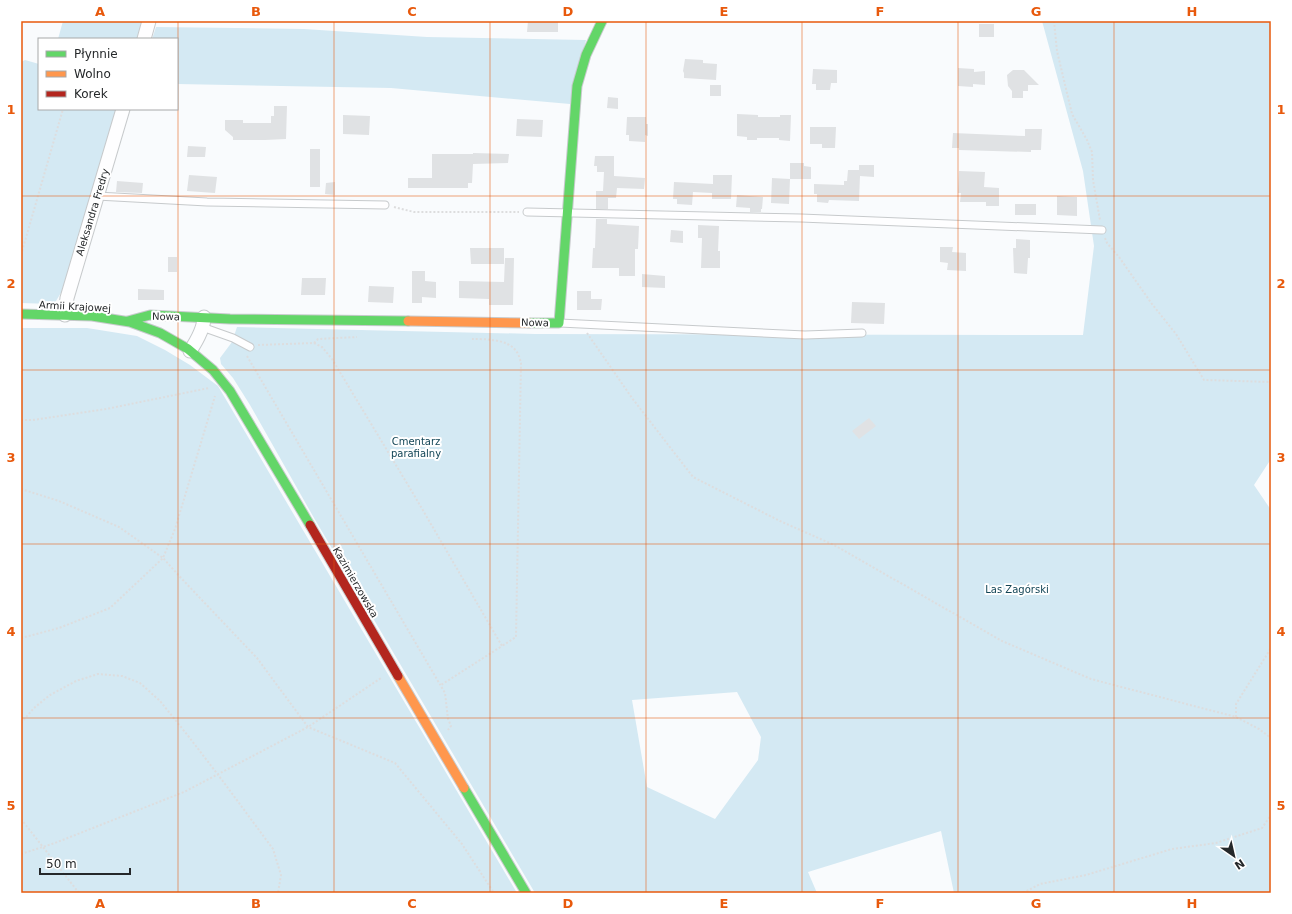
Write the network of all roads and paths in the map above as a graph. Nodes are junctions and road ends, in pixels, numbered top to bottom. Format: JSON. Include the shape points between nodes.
{"nodes":[{"id":1,"x":150,"y":21,"type":"edge"},
{"id":2,"x":602,"y":21,"type":"edge"},
{"id":3,"x":1054,"y":21,"type":"edge"},
{"id":4,"x":144,"y":38,"type":"edge"},
{"id":5,"x":63,"y":110,"type":"edge"},
{"id":6,"x":123,"y":110,"type":"edge"},
{"id":7,"x":97,"y":196,"type":"junction"},
{"id":8,"x":385,"y":205,"type":"joint"},
{"id":9,"x":527,"y":212,"type":"joint"},
{"id":10,"x":568,"y":213,"type":"junction"},
{"id":11,"x":1102,"y":230,"type":"junction"},
{"id":12,"x":21,"y":255,"type":"edge"},
{"id":13,"x":21,"y":314,"type":"edge"},
{"id":14,"x":65,"y":315,"type":"junction"},
{"id":15,"x":128,"y":321,"type":"junction"},
{"id":16,"x":203,"y":322,"type":"junction"},
{"id":17,"x":559,"y":323,"type":"junction"},
{"id":18,"x":580,"y":324,"type":"junction"},
{"id":19,"x":862,"y":333,"type":"dead end"},
{"id":20,"x":362,"y":337,"type":"dead end"},
{"id":21,"x":467,"y":338,"type":"dead end"},
{"id":22,"x":314,"y":343,"type":"junction"},
{"id":23,"x":250,"y":347,"type":"junction"},
{"id":24,"x":190,"y":351,"type":"junction"},
{"id":25,"x":1271,"y":382,"type":"edge"},
{"id":26,"x":211,"y":387,"type":"dead end"},
{"id":27,"x":216,"y":393,"type":"dead end"},
{"id":28,"x":21,"y":420,"type":"edge"},
{"id":29,"x":21,"y":489,"type":"edge"},
{"id":30,"x":164,"y":558,"type":"junction"},
{"id":31,"x":21,"y":638,"type":"edge"},
{"id":32,"x":502,"y":646,"type":"junction"},
{"id":33,"x":1271,"y":648,"type":"edge"},
{"id":34,"x":383,"y":676,"type":"dead end"},
{"id":35,"x":441,"y":685,"type":"junction"},
{"id":36,"x":1236,"y":717,"type":"junction"},
{"id":37,"x":21,"y":723,"type":"edge"},
{"id":38,"x":308,"y":727,"type":"junction"},
{"id":39,"x":436,"y":738,"type":"junction"},
{"id":40,"x":1271,"y":738,"type":"edge"},
{"id":41,"x":218,"y":774,"type":"junction"},
{"id":42,"x":1271,"y":815,"type":"edge"},
{"id":43,"x":21,"y":819,"type":"edge"},
{"id":44,"x":42,"y":847,"type":"junction"},
{"id":45,"x":21,"y":854,"type":"edge"},
{"id":46,"x":79,"y":893,"type":"edge"},
{"id":47,"x":278,"y":893,"type":"edge"},
{"id":48,"x":494,"y":893,"type":"edge"},
{"id":49,"x":526,"y":893,"type":"edge"},
{"id":50,"x":1022,"y":893,"type":"edge"}],
"edges":[{"from":1,"to":4,"type":"street"},
{"from":2,"to":10,"type":"street","name":"Nowa","via":[[586,55],[577,86]]},
{"from":3,"to":11,"type":"path","via":[[1057,51],[1072,114],[1092,152],[1093,180]]},
{"from":5,"to":12,"type":"path"},
{"from":6,"to":7,"type":"street","name":"Aleksandra Fredry"},
{"from":7,"to":8,"type":"lane","via":[[207,202]]},
{"from":7,"to":14,"type":"street","name":"Aleksandra Fredry","via":[[67,298]]},
{"from":8,"to":9,"type":"path","via":[[414,212]]},
{"from":9,"to":10,"type":"lane"},
{"from":10,"to":11,"type":"lane","via":[[801,218]]},
{"from":10,"to":17,"type":"street","name":"Nowa"},
{"from":11,"to":25,"type":"path","via":[[1107,243],[1176,334],[1204,380]]},
{"from":13,"to":14,"type":"street","name":"Armii Krajowej"},
{"from":14,"to":15,"type":"street","name":"Armii Krajowej"},
{"from":15,"to":16,"type":"street","name":"Nowa","via":[[150,315]]},
{"from":15,"to":24,"type":"street","name":"Kazimierzowska","via":[[165,334]]},
{"from":16,"to":17,"type":"street","name":"Nowa","via":[[230,319]]},
{"from":16,"to":23,"type":"lane"},
{"from":16,"to":24,"type":"street"},
{"from":17,"to":18,"type":"lane"},
{"from":18,"to":19,"type":"lane","via":[[805,335]]},
{"from":18,"to":36,"type":"path","via":[[632,398],[693,477],[780,522],[834,545],[1002,641],[1091,679]]},
{"from":20,"to":22,"type":"path","via":[[318,339]]},
{"from":21,"to":32,"type":"path","via":[[504,343],[516,351],[521,363],[516,637]]},
{"from":22,"to":23,"type":"path"},
{"from":22,"to":32,"type":"path","via":[[322,347],[332,358]]},
{"from":23,"to":35,"type":"path","via":[[246,353]]},
{"from":24,"to":39,"type":"street","name":"Kazimierzowska","via":[[223,382],[248,420]]},
{"from":26,"to":28,"type":"path","via":[[106,409]]},
{"from":27,"to":30,"type":"path"},
{"from":29,"to":30,"type":"path","via":[[59,501],[119,527]]},
{"from":30,"to":31,"type":"path","via":[[110,608],[59,628]]},
{"from":30,"to":38,"type":"path","via":[[257,658]]},
{"from":32,"to":35,"type":"path"},
{"from":33,"to":36,"type":"path","via":[[1236,704]]},
{"from":34,"to":38,"type":"path"},
{"from":35,"to":39,"type":"path","via":[[451,726]]},
{"from":36,"to":40,"type":"path"},
{"from":37,"to":41,"type":"path","via":[[50,695],[76,681],[98,674],[122,676],[140,683],[160,701]]},
{"from":38,"to":41,"type":"path"},
{"from":38,"to":48,"type":"path","via":[[395,763],[462,844]]},
{"from":39,"to":49,"type":"street","name":"Kazimierzowska"},
{"from":41,"to":44,"type":"path","via":[[184,792]]},
{"from":41,"to":47,"type":"path","via":[[273,849],[281,875]]},
{"from":42,"to":50,"type":"path","via":[[1262,828],[1216,843],[1172,850],[1086,875],[1040,884]]},
{"from":43,"to":44,"type":"path"},
{"from":44,"to":45,"type":"path"},
{"from":44,"to":46,"type":"path"}]}
